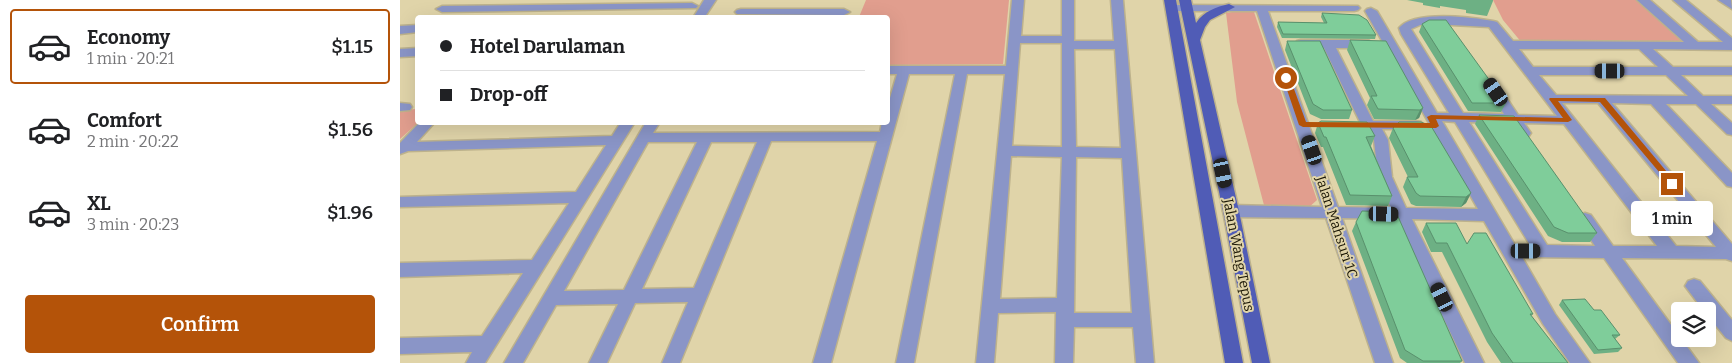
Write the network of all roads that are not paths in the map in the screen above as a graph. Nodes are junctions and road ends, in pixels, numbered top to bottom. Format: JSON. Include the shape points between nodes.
{"nodes":[{"id":1,"x":710,"y":0,"type":"edge"},
{"id":2,"x":849,"y":0,"type":"edge"},
{"id":3,"x":1018,"y":0,"type":"edge"},
{"id":4,"x":1068,"y":0,"type":"edge"},
{"id":5,"x":1117,"y":0,"type":"edge"},
{"id":6,"x":1306,"y":0,"type":"edge"},
{"id":7,"x":1643,"y":0,"type":"edge"},
{"id":8,"x":1679,"y":0,"type":"edge"},
{"id":9,"x":612,"y":3,"type":"edge"},
{"id":10,"x":694,"y":3,"type":"edge"},
{"id":11,"x":1171,"y":3,"type":"edge"},
{"id":12,"x":1186,"y":3,"type":"edge"},
{"id":13,"x":1224,"y":3,"type":"edge"},
{"id":14,"x":1353,"y":3,"type":"edge"},
{"id":15,"x":523,"y":4,"type":"edge"},
{"id":16,"x":1369,"y":5,"type":"edge"},
{"id":17,"x":1261,"y":7,"type":"junction"},
{"id":18,"x":442,"y":9,"type":"edge"},
{"id":19,"x":741,"y":12,"type":"dead end"},
{"id":20,"x":602,"y":15,"type":"edge"},
{"id":21,"x":686,"y":15,"type":"edge"},
{"id":22,"x":700,"y":15,"type":"edge"},
{"id":23,"x":842,"y":15,"type":"edge"},
{"id":24,"x":1446,"y":21,"type":"junction"},
{"id":25,"x":415,"y":28,"type":"edge"},
{"id":26,"x":400,"y":30,"type":"edge"},
{"id":27,"x":1457,"y":36,"type":"edge"},
{"id":28,"x":1194,"y":39,"type":"junction"},
{"id":29,"x":1015,"y":40,"type":"junction"},
{"id":30,"x":1069,"y":42,"type":"junction"},
{"id":31,"x":1284,"y":44,"type":"junction"},
{"id":32,"x":1328,"y":44,"type":"junction"},
{"id":33,"x":1380,"y":44,"type":"edge"},
{"id":34,"x":1120,"y":45,"type":"junction"},
{"id":35,"x":1510,"y":45,"type":"junction"},
{"id":36,"x":1732,"y":45,"type":"edge"},
{"id":37,"x":1643,"y":46,"type":"junction"},
{"id":38,"x":1695,"y":46,"type":"junction"},
{"id":39,"x":415,"y":52,"type":"edge"},
{"id":40,"x":400,"y":53,"type":"edge"},
{"id":41,"x":962,"y":69,"type":"junction"},
{"id":42,"x":896,"y":70,"type":"edge"},
{"id":43,"x":1011,"y":70,"type":"junction"},
{"id":44,"x":1530,"y":71,"type":"junction"},
{"id":45,"x":1669,"y":71,"type":"junction"},
{"id":46,"x":1732,"y":71,"type":"edge"},
{"id":47,"x":1483,"y":74,"type":"edge"},
{"id":48,"x":890,"y":91,"type":"edge"},
{"id":49,"x":1552,"y":99,"type":"junction"},
{"id":50,"x":1602,"y":100,"type":"junction"},
{"id":51,"x":1655,"y":100,"type":"junction"},
{"id":52,"x":1700,"y":100,"type":"junction"},
{"id":53,"x":1732,"y":100,"type":"edge"},
{"id":54,"x":890,"y":110,"type":"edge"},
{"id":55,"x":1461,"y":119,"type":"junction"},
{"id":56,"x":1515,"y":120,"type":"junction"},
{"id":57,"x":1568,"y":120,"type":"junction"},
{"id":58,"x":1433,"y":121,"type":"junction"},
{"id":59,"x":425,"y":125,"type":"edge"},
{"id":60,"x":626,"y":125,"type":"edge"},
{"id":61,"x":651,"y":125,"type":"edge"},
{"id":62,"x":888,"y":125,"type":"edge"},
{"id":63,"x":1349,"y":125,"type":"edge"},
{"id":64,"x":1370,"y":125,"type":"junction"},
{"id":65,"x":1732,"y":131,"type":"edge"},
{"id":66,"x":766,"y":136,"type":"junction"},
{"id":67,"x":886,"y":136,"type":"junction"},
{"id":68,"x":706,"y":137,"type":"junction"},
{"id":69,"x":643,"y":138,"type":"junction"},
{"id":70,"x":618,"y":140,"type":"junction"},
{"id":71,"x":1532,"y":143,"type":"edge"},
{"id":72,"x":402,"y":149,"type":"edge"},
{"id":73,"x":1004,"y":151,"type":"junction"},
{"id":74,"x":1068,"y":152,"type":"junction"},
{"id":75,"x":1128,"y":153,"type":"junction"},
{"id":76,"x":1732,"y":182,"type":"edge"},
{"id":77,"x":581,"y":197,"type":"junction"},
{"id":78,"x":400,"y":202,"type":"edge"},
{"id":79,"x":1576,"y":206,"type":"edge"},
{"id":80,"x":1231,"y":211,"type":"junction"},
{"id":81,"x":1332,"y":213,"type":"junction"},
{"id":82,"x":1401,"y":214,"type":"junction"},
{"id":83,"x":1488,"y":215,"type":"junction"},
{"id":84,"x":1509,"y":251,"type":"junction"},
{"id":85,"x":1542,"y":252,"type":"junction"},
{"id":86,"x":1609,"y":252,"type":"junction"},
{"id":87,"x":1672,"y":253,"type":"junction"},
{"id":88,"x":1732,"y":254,"type":"edge"},
{"id":89,"x":537,"y":266,"type":"junction"},
{"id":90,"x":400,"y":270,"type":"edge"},
{"id":91,"x":1694,"y":286,"type":"dead end"},
{"id":92,"x":700,"y":295,"type":"junction"},
{"id":93,"x":631,"y":296,"type":"junction"},
{"id":94,"x":550,"y":298,"type":"junction"},
{"id":95,"x":990,"y":306,"type":"junction"},
{"id":96,"x":1065,"y":313,"type":"junction"},
{"id":97,"x":1142,"y":320,"type":"junction"},
{"id":98,"x":1732,"y":333,"type":"edge"},
{"id":99,"x":487,"y":344,"type":"junction"},
{"id":100,"x":400,"y":346,"type":"edge"},
{"id":101,"x":475,"y":363,"type":"edge"},
{"id":102,"x":513,"y":363,"type":"edge"},
{"id":103,"x":598,"y":363,"type":"edge"},
{"id":104,"x":671,"y":363,"type":"edge"},
{"id":105,"x":822,"y":363,"type":"edge"},
{"id":106,"x":905,"y":363,"type":"edge"},
{"id":107,"x":985,"y":363,"type":"edge"},
{"id":108,"x":1064,"y":363,"type":"edge"},
{"id":109,"x":1145,"y":363,"type":"edge"},
{"id":110,"x":1234,"y":363,"type":"edge"},
{"id":111,"x":1261,"y":363,"type":"edge"},
{"id":112,"x":1384,"y":363,"type":"edge"},
{"id":113,"x":1475,"y":363,"type":"edge"},
{"id":114,"x":1580,"y":363,"type":"edge"},
{"id":115,"x":1690,"y":363,"type":"edge"}],
"edges":[{"from":1,"to":22,"type":"street"},
{"from":2,"to":23,"type":"street"},
{"from":3,"to":29,"type":"street"},
{"from":4,"to":30,"type":"street"},
{"from":5,"to":34,"type":"street"},
{"from":6,"to":13,"type":"street"},
{"from":6,"to":14,"type":"street"},
{"from":7,"to":38,"type":"street"},
{"from":8,"to":36,"type":"street"},
{"from":9,"to":10,"type":"street"},
{"from":9,"to":15,"type":"street"},
{"from":9,"to":20,"type":"street"},
{"from":10,"to":21,"type":"street"},
{"from":11,"to":12,"type":"street"},
{"from":11,"to":110,"type":"main road","name":"Jalan Wang Tepus"},
{"from":12,"to":13,"type":"street"},
{"from":12,"to":28,"type":"main road","name":"Jalan Wang Tepus"},
{"from":13,"to":17,"type":"street"},
{"from":13,"to":28,"type":"main road","via":[[1204,18]]},
{"from":14,"to":16,"type":"street","via":[[1364,11]]},
{"from":14,"to":17,"type":"street"},
{"from":15,"to":18,"type":"street"},
{"from":16,"to":58,"type":"street"},
{"from":17,"to":31,"type":"street","name":"Jalan Mahsuri 1C"},
{"from":19,"to":23,"type":"street"},
{"from":24,"to":27,"type":"street"},
{"from":24,"to":35,"type":"street","via":[[1492,24]]},
{"from":24,"to":55,"type":"street","via":[[1414,22],[1405,28]]},
{"from":25,"to":26,"type":"street"},
{"from":28,"to":80,"type":"main road","name":"Jalan Wang Tepus"},
{"from":29,"to":30,"type":"street"},
{"from":29,"to":43,"type":"street"},
{"from":30,"to":34,"type":"street"},
{"from":30,"to":74,"type":"street"},
{"from":31,"to":32,"type":"street"},
{"from":31,"to":81,"type":"street","name":"Jalan Mahsuri 1C"},
{"from":32,"to":33,"type":"street"},
{"from":32,"to":64,"type":"street"},
{"from":34,"to":75,"type":"street"},
{"from":35,"to":37,"type":"street"},
{"from":35,"to":44,"type":"street"},
{"from":36,"to":38,"type":"street"},
{"from":37,"to":38,"type":"street"},
{"from":37,"to":45,"type":"street"},
{"from":39,"to":40,"type":"street"},
{"from":41,"to":42,"type":"street"},
{"from":41,"to":43,"type":"street"},
{"from":41,"to":106,"type":"street"},
{"from":42,"to":48,"type":"street"},
{"from":42,"to":54,"type":"street"},
{"from":43,"to":73,"type":"street"},
{"from":44,"to":45,"type":"street"},
{"from":44,"to":49,"type":"street"},
{"from":45,"to":46,"type":"street"},
{"from":45,"to":52,"type":"street"},
{"from":47,"to":56,"type":"street"},
{"from":49,"to":50,"type":"street"},
{"from":49,"to":57,"type":"street"},
{"from":50,"to":51,"type":"street"},
{"from":50,"to":88,"type":"street"},
{"from":51,"to":52,"type":"street"},
{"from":51,"to":76,"type":"street"},
{"from":52,"to":53,"type":"street"},
{"from":52,"to":65,"type":"street"},
{"from":55,"to":56,"type":"street"},
{"from":55,"to":58,"type":"street"},
{"from":55,"to":85,"type":"street"},
{"from":56,"to":57,"type":"street"},
{"from":56,"to":71,"type":"street"},
{"from":57,"to":87,"type":"street"},
{"from":58,"to":64,"type":"street"},
{"from":58,"to":83,"type":"street"},
{"from":59,"to":72,"type":"street"},
{"from":60,"to":70,"type":"street"},
{"from":61,"to":69,"type":"street"},
{"from":62,"to":67,"type":"street"},
{"from":63,"to":64,"type":"street"},
{"from":64,"to":82,"type":"street","via":[[1381,140],[1385,177]]},
{"from":66,"to":67,"type":"street"},
{"from":66,"to":68,"type":"street"},
{"from":66,"to":92,"type":"street"},
{"from":67,"to":105,"type":"street"},
{"from":68,"to":69,"type":"street"},
{"from":68,"to":93,"type":"street"},
{"from":69,"to":94,"type":"street"},
{"from":70,"to":72,"type":"street"},
{"from":70,"to":77,"type":"street"},
{"from":73,"to":74,"type":"street"},
{"from":73,"to":95,"type":"street"},
{"from":74,"to":75,"type":"street"},
{"from":74,"to":96,"type":"street"},
{"from":75,"to":97,"type":"street"},
{"from":77,"to":78,"type":"street"},
{"from":77,"to":89,"type":"street"},
{"from":79,"to":86,"type":"street"},
{"from":80,"to":81,"type":"street"},
{"from":80,"to":111,"type":"main road","name":"Jalan Wang Tepus"},
{"from":81,"to":82,"type":"street"},
{"from":81,"to":112,"type":"street","name":"Jalan Mahsuri 1C"},
{"from":82,"to":83,"type":"street"},
{"from":82,"to":113,"type":"street"},
{"from":83,"to":84,"type":"street"},
{"from":84,"to":85,"type":"street"},
{"from":84,"to":114,"type":"street","via":[[1549,320]]},
{"from":85,"to":86,"type":"street"},
{"from":86,"to":87,"type":"street"},
{"from":86,"to":115,"type":"street"},
{"from":87,"to":88,"type":"street"},
{"from":89,"to":90,"type":"street"},
{"from":89,"to":99,"type":"street"},
{"from":91,"to":98,"type":"street"},
{"from":92,"to":93,"type":"street"},
{"from":92,"to":104,"type":"street"},
{"from":93,"to":94,"type":"street"},
{"from":93,"to":103,"type":"street"},
{"from":94,"to":102,"type":"street"},
{"from":95,"to":96,"type":"street"},
{"from":95,"to":107,"type":"street"},
{"from":96,"to":97,"type":"street"},
{"from":96,"to":108,"type":"street"},
{"from":97,"to":109,"type":"street"},
{"from":99,"to":100,"type":"street"},
{"from":99,"to":101,"type":"street"}]}
